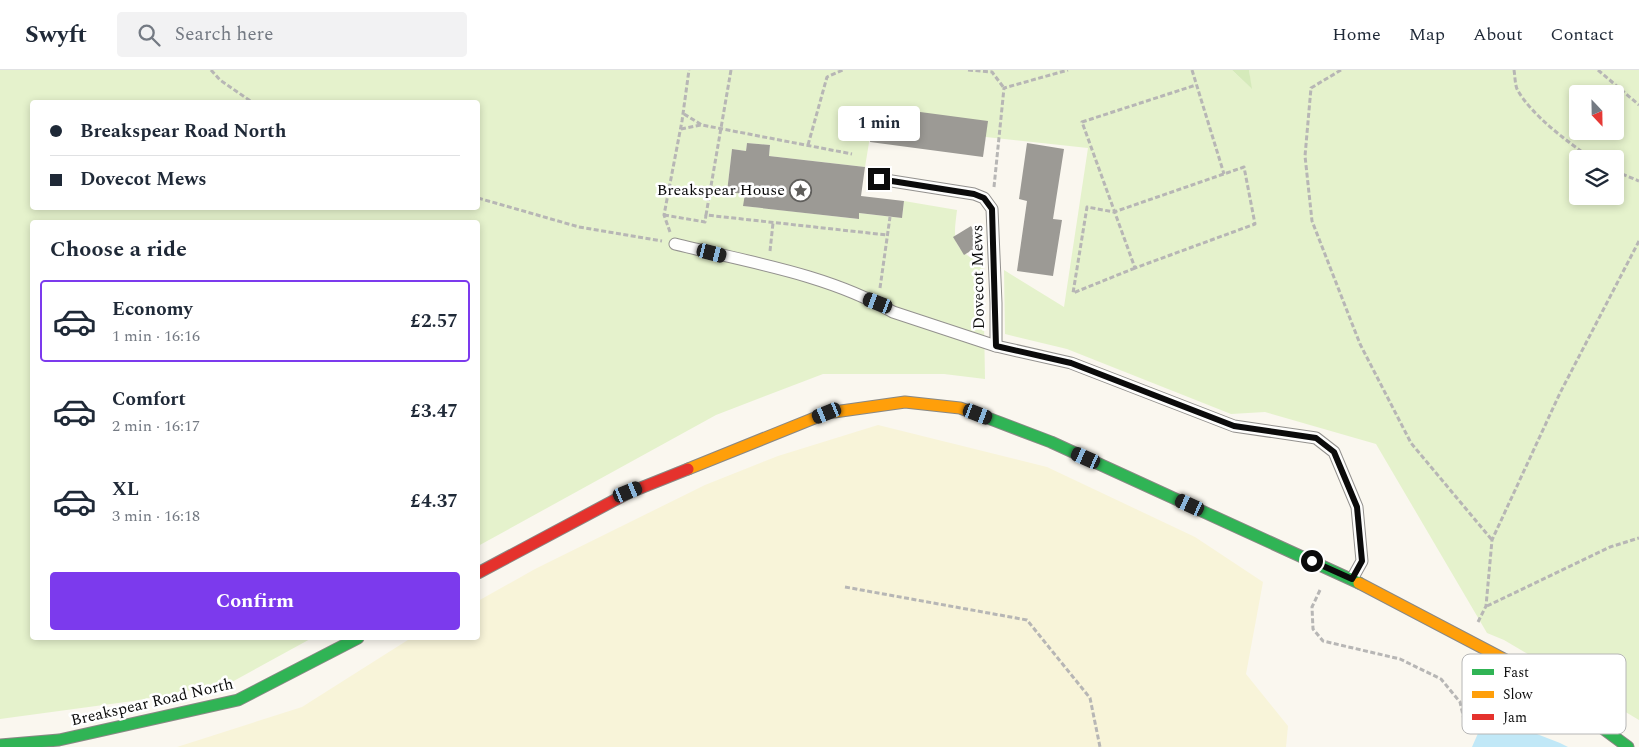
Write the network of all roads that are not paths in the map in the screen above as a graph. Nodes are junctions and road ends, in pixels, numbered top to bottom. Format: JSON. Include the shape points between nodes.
{"nodes":[{"id":1,"x":879,"y":179,"type":"dead end"},
{"id":2,"x":675,"y":244,"type":"road end"},
{"id":3,"x":996,"y":346,"type":"junction"},
{"id":4,"x":480,"y":572,"type":"edge"},
{"id":5,"x":1352,"y":579,"type":"junction"},
{"id":6,"x":354,"y":640,"type":"edge"},
{"id":7,"x":1492,"y":654,"type":"edge"},
{"id":8,"x":1610,"y":734,"type":"edge"},
{"id":9,"x":0,"y":745,"type":"edge"},
{"id":10,"x":1628,"y":747,"type":"edge"}],
"edges":[{"from":1,"to":3,"type":"lane","name":"Dovecot Mews","via":[[974,194],[984,198],[992,209]]},
{"from":2,"to":3,"type":"lane","via":[[802,275],[878,303],[893,312]]},
{"from":3,"to":5,"type":"lane","via":[[1071,363],[1234,426],[1316,438],[1334,452],[1357,507],[1362,561]]},
{"from":4,"to":5,"type":"street","via":[[628,492],[827,413],[905,402],[960,408],[1051,442]]},
{"from":5,"to":7,"type":"street"},
{"from":6,"to":9,"type":"street","name":"Breakspear Road North","via":[[238,700],[59,740]]},
{"from":8,"to":10,"type":"street"}]}
